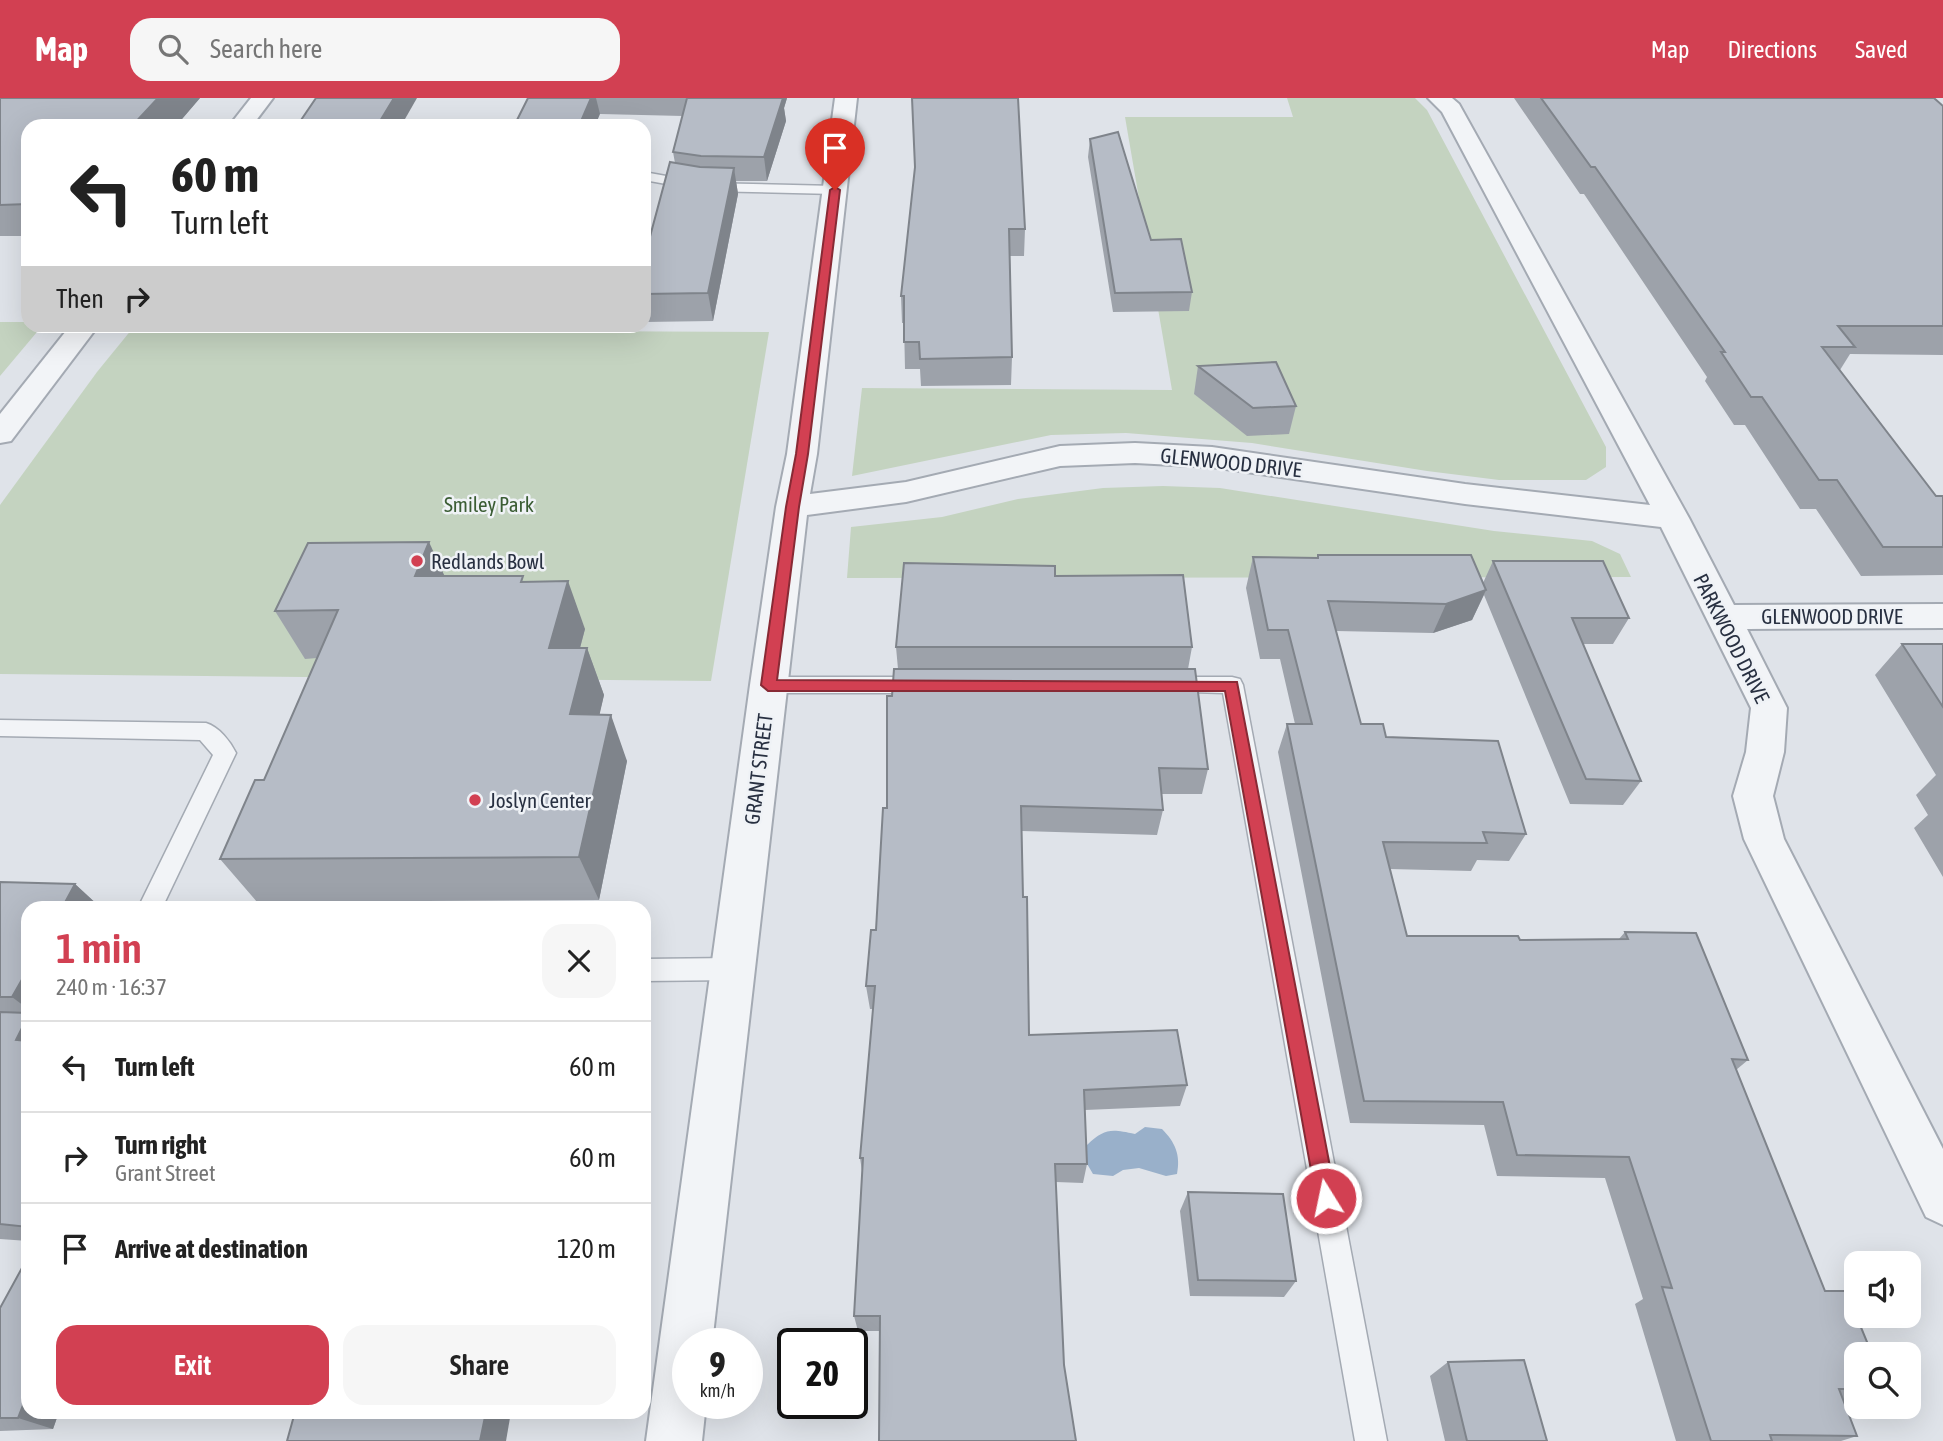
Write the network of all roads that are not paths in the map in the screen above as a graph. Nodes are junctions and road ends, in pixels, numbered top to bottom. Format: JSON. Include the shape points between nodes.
{"nodes":[{"id":1,"x":261,"y":98,"type":"edge"},
{"id":2,"x":846,"y":98,"type":"edge"},
{"id":3,"x":1439,"y":98,"type":"edge"},
{"id":4,"x":245,"y":119,"type":"edge"},
{"id":5,"x":651,"y":177,"type":"edge"},
{"id":6,"x":835,"y":190,"type":"junction"},
{"id":7,"x":79,"y":333,"type":"edge"},
{"id":8,"x":0,"y":434,"type":"edge"},
{"id":9,"x":792,"y":507,"type":"junction"},
{"id":10,"x":1673,"y":518,"type":"junction"},
{"id":11,"x":1943,"y":616,"type":"edge"},
{"id":12,"x":1721,"y":617,"type":"junction"},
{"id":13,"x":768,"y":685,"type":"junction"},
{"id":14,"x":941,"y":685,"type":"edge"},
{"id":15,"x":1149,"y":685,"type":"edge"},
{"id":16,"x":0,"y":728,"type":"edge"},
{"id":17,"x":153,"y":901,"type":"edge"},
{"id":18,"x":651,"y":970,"type":"edge"},
{"id":19,"x":733,"y":970,"type":"junction"},
{"id":20,"x":1943,"y":1200,"type":"edge"},
{"id":21,"x":674,"y":1441,"type":"edge"},
{"id":22,"x":1371,"y":1441,"type":"edge"}],
"edges":[{"from":1,"to":4,"type":"street"},
{"from":2,"to":6,"type":"street","name":"GRANT STREET"},
{"from":3,"to":10,"type":"street","name":"PARKWOOD DRIVE","via":[[1451,109]]},
{"from":5,"to":6,"type":"lane","via":[[705,187]]},
{"from":6,"to":9,"type":"street","name":"GRANT STREET"},
{"from":7,"to":8,"type":"street"},
{"from":9,"to":10,"type":"street","name":"GLENWOOD DRIVE","via":[[906,492],[1060,456],[1135,453],[1212,457]]},
{"from":9,"to":13,"type":"street","name":"GRANT STREET"},
{"from":10,"to":12,"type":"street","name":"PARKWOOD DRIVE"},
{"from":11,"to":12,"type":"street","name":"GLENWOOD DRIVE"},
{"from":12,"to":20,"type":"street","name":"PARKWOOD DRIVE","via":[[1769,708],[1765,752],[1753,796],[1764,839]]},
{"from":13,"to":14,"type":"lane"},
{"from":13,"to":19,"type":"street","name":"GRANT STREET"},
{"from":15,"to":22,"type":"lane","via":[[1232,685]]},
{"from":16,"to":17,"type":"lane","via":[[206,732],[225,753]]},
{"from":18,"to":19,"type":"lane"},
{"from":19,"to":21,"type":"street","name":"GRANT STREET"}]}
